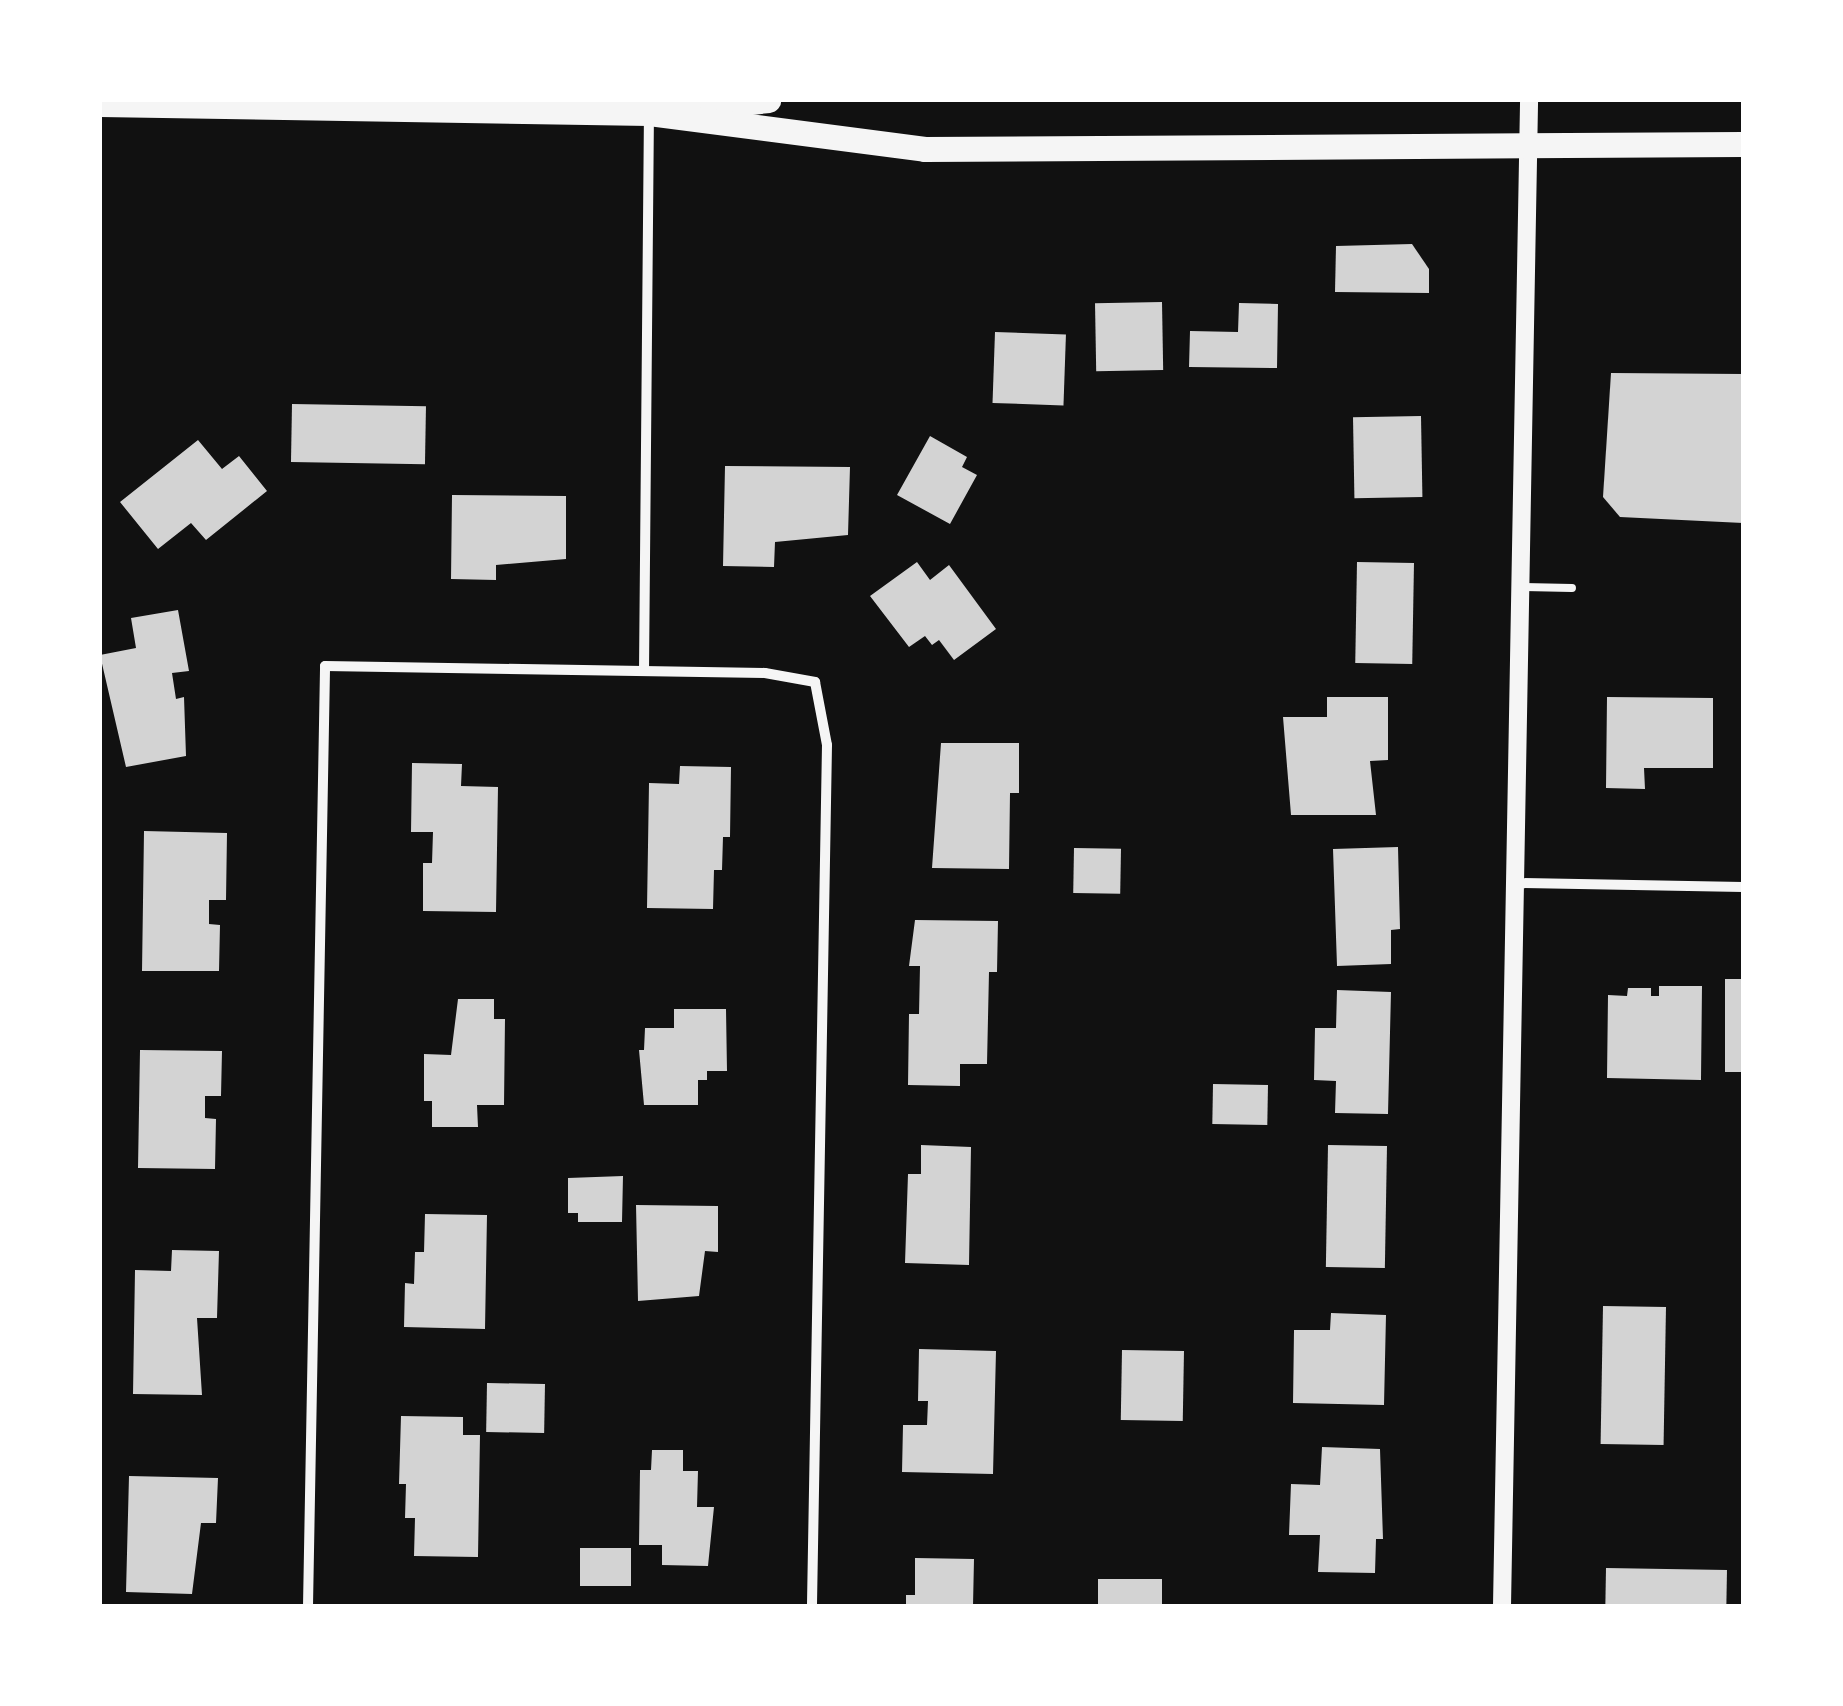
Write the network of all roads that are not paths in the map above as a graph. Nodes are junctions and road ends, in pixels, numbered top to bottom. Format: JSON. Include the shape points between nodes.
{"nodes":[{"id":1,"x":768,"y":100,"type":"edge"},
{"id":2,"x":1529,"y":100,"type":"edge"},
{"id":3,"x":100,"y":104,"type":"edge"},
{"id":4,"x":648,"y":113,"type":"junction"},
{"id":5,"x":1743,"y":144,"type":"edge"},
{"id":6,"x":1528,"y":146,"type":"junction"},
{"id":7,"x":1522,"y":587,"type":"junction"},
{"id":8,"x":1572,"y":588,"type":"dead end"},
{"id":9,"x":644,"y":671,"type":"junction"},
{"id":10,"x":1517,"y":883,"type":"junction"},
{"id":11,"x":1743,"y":887,"type":"edge"},
{"id":12,"x":308,"y":1606,"type":"edge"},
{"id":13,"x":812,"y":1606,"type":"edge"},
{"id":14,"x":1502,"y":1606,"type":"edge"}],
"edges":[{"from":1,"to":4,"type":"main road"},
{"from":2,"to":6,"type":"street"},
{"from":3,"to":4,"type":"main road"},
{"from":4,"to":6,"type":"main road","via":[[926,149]]},
{"from":4,"to":9,"type":"street"},
{"from":5,"to":6,"type":"main road"},
{"from":6,"to":7,"type":"street"},
{"from":7,"to":8,"type":"lane"},
{"from":7,"to":10,"type":"street"},
{"from":9,"to":12,"type":"street","via":[[326,666]]},
{"from":9,"to":13,"type":"street","via":[[765,673],[815,682],[826,746]]},
{"from":10,"to":11,"type":"street"},
{"from":10,"to":14,"type":"street"}]}
